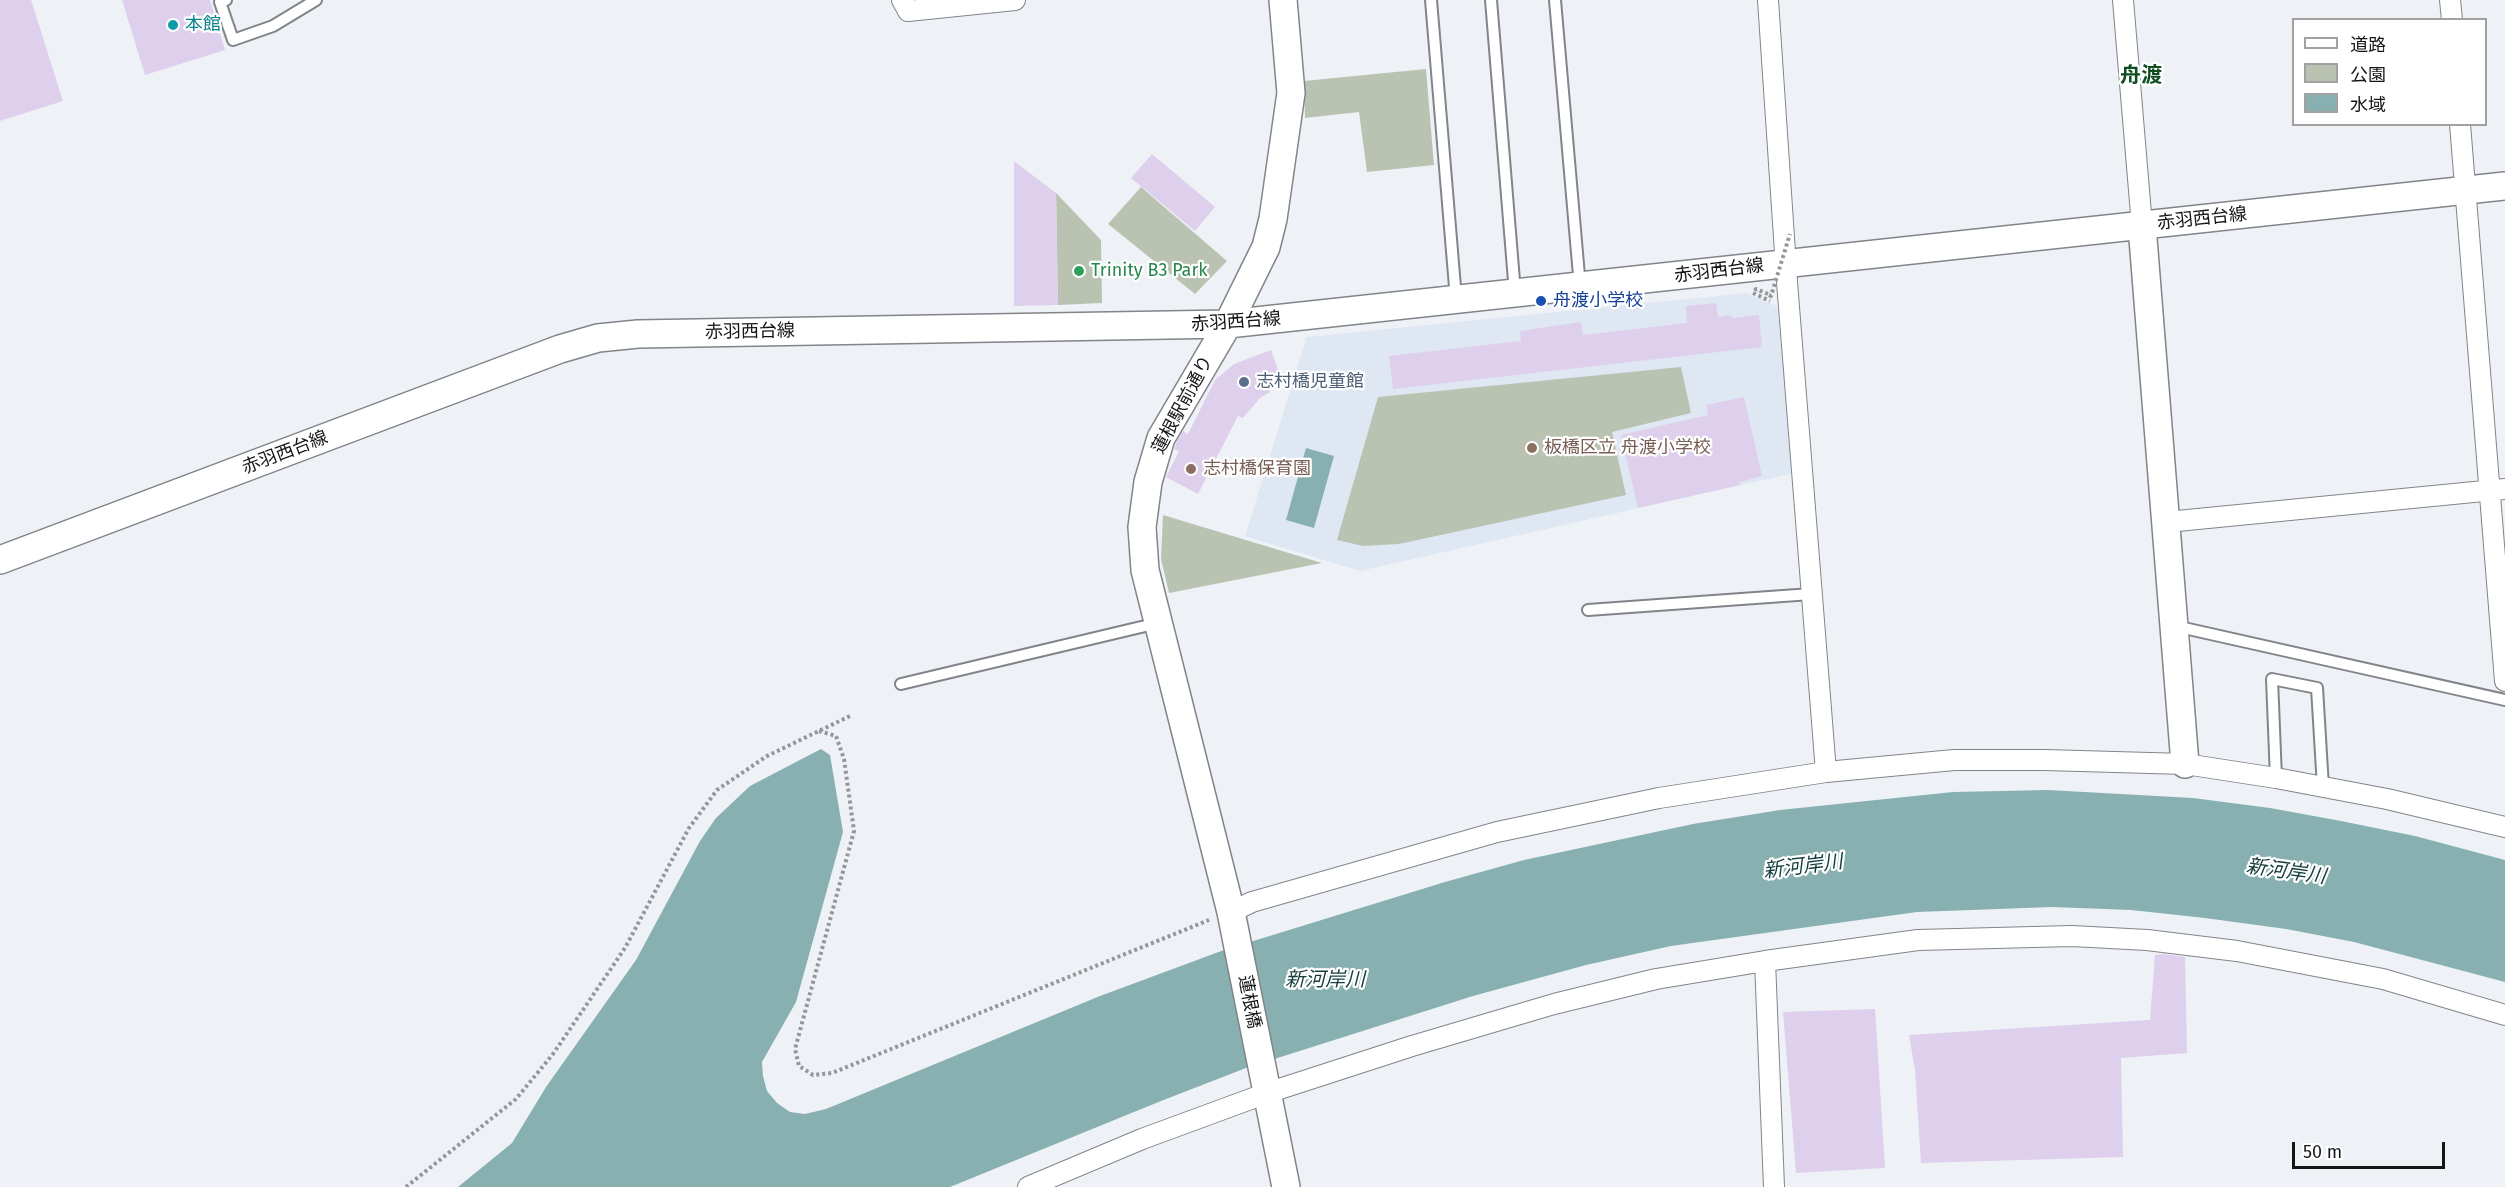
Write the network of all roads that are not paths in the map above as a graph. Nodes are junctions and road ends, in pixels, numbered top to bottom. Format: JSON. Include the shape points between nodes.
{"nodes":[{"id":1,"x":226,"y":0,"type":"edge"},
{"id":2,"x":316,"y":0,"type":"edge"},
{"id":3,"x":902,"y":0,"type":"edge"},
{"id":4,"x":1015,"y":0,"type":"edge"},
{"id":5,"x":1283,"y":0,"type":"edge"},
{"id":6,"x":1431,"y":0,"type":"edge"},
{"id":7,"x":1491,"y":0,"type":"edge"},
{"id":8,"x":1555,"y":0,"type":"edge"},
{"id":9,"x":1768,"y":0,"type":"edge"},
{"id":10,"x":2123,"y":0,"type":"edge"},
{"id":11,"x":2450,"y":0,"type":"edge"},
{"id":12,"x":2451,"y":18,"type":"edge"},
{"id":13,"x":2460,"y":126,"type":"edge"},
{"id":14,"x":2505,"y":186,"type":"edge"},
{"id":15,"x":2465,"y":190,"type":"junction"},
{"id":16,"x":2142,"y":226,"type":"junction"},
{"id":17,"x":1786,"y":263,"type":"junction"},
{"id":18,"x":1580,"y":287,"type":"junction"},
{"id":19,"x":1515,"y":294,"type":"junction"},
{"id":20,"x":1456,"y":300,"type":"junction"},
{"id":21,"x":1228,"y":324,"type":"junction"},
{"id":22,"x":2498,"y":489,"type":"edge"},
{"id":23,"x":2167,"y":522,"type":"junction"},
{"id":24,"x":0,"y":560,"type":"edge"},
{"id":25,"x":1811,"y":594,"type":"junction"},
{"id":26,"x":1588,"y":610,"type":"dead end"},
{"id":27,"x":1158,"y":623,"type":"junction"},
{"id":28,"x":2175,"y":626,"type":"junction"},
{"id":29,"x":2505,"y":681,"type":"edge"},
{"id":30,"x":901,"y":684,"type":"dead end"},
{"id":31,"x":2505,"y":700,"type":"edge"},
{"id":32,"x":2185,"y":764,"type":"junction"},
{"id":33,"x":1826,"y":772,"type":"junction"},
{"id":34,"x":2276,"y":778,"type":"junction"},
{"id":35,"x":2323,"y":787,"type":"junction"},
{"id":36,"x":2505,"y":827,"type":"edge"},
{"id":37,"x":1232,"y":917,"type":"junction"},
{"id":38,"x":1765,"y":961,"type":"junction"},
{"id":39,"x":2505,"y":1015,"type":"edge"},
{"id":40,"x":1266,"y":1088,"type":"junction"},
{"id":41,"x":1028,"y":1187,"type":"edge"},
{"id":42,"x":1286,"y":1187,"type":"edge"},
{"id":43,"x":1774,"y":1187,"type":"edge"}],
"edges":[{"from":1,"to":2,"type":"lane","via":[[220,2],[233,40],[273,26]]},
{"from":3,"to":4,"type":"street","via":[[908,11]]},
{"from":5,"to":21,"type":"main road","name":"蓮根駅前通り","via":[[1291,93],[1273,219],[1266,247]]},
{"from":6,"to":20,"type":"lane"},
{"from":7,"to":19,"type":"lane"},
{"from":8,"to":18,"type":"lane"},
{"from":9,"to":17,"type":"street"},
{"from":10,"to":16,"type":"street"},
{"from":11,"to":12,"type":"street"},
{"from":13,"to":15,"type":"street"},
{"from":14,"to":15,"type":"main road","name":"赤羽西台線"},
{"from":15,"to":16,"type":"main road","name":"赤羽西台線"},
{"from":15,"to":22,"type":"street"},
{"from":16,"to":17,"type":"main road","name":"赤羽西台線"},
{"from":16,"to":23,"type":"main road"},
{"from":17,"to":18,"type":"main road","name":"赤羽西台線"},
{"from":17,"to":25,"type":"street"},
{"from":18,"to":19,"type":"main road","name":"赤羽西台線"},
{"from":19,"to":20,"type":"main road","name":"赤羽西台線"},
{"from":20,"to":21,"type":"main road","name":"赤羽西台線"},
{"from":21,"to":24,"type":"main road","name":"赤羽西台線","via":[[598,338]]},
{"from":21,"to":27,"type":"main road","name":"蓮根駅前通り","via":[[1173,417],[1153,460],[1143,504],[1142,548]]},
{"from":22,"to":23,"type":"street"},
{"from":22,"to":29,"type":"street"},
{"from":23,"to":28,"type":"main road"},
{"from":25,"to":26,"type":"lane"},
{"from":25,"to":33,"type":"street"},
{"from":27,"to":30,"type":"lane"},
{"from":27,"to":37,"type":"main road","name":"蓮根駅前通り"},
{"from":28,"to":31,"type":"lane"},
{"from":28,"to":32,"type":"main road"},
{"from":32,"to":33,"type":"street","via":[[1954,760]]},
{"from":32,"to":34,"type":"street"},
{"from":33,"to":37,"type":"street","via":[[1659,798],[1497,832],[1252,902]]},
{"from":34,"to":35,"type":"street"},
{"from":34,"to":35,"type":"lane","via":[[2272,679],[2317,688]]},
{"from":35,"to":36,"type":"street"},
{"from":37,"to":40,"type":"main road","name":"蓮根橋"},
{"from":38,"to":39,"type":"street","via":[[1918,940],[2072,936],[2147,940],[2237,951],[2383,979]]},
{"from":38,"to":40,"type":"street","via":[[1656,979],[1554,1004]]},
{"from":38,"to":43,"type":"street"},
{"from":40,"to":41,"type":"street"},
{"from":40,"to":42,"type":"main road"}]}
